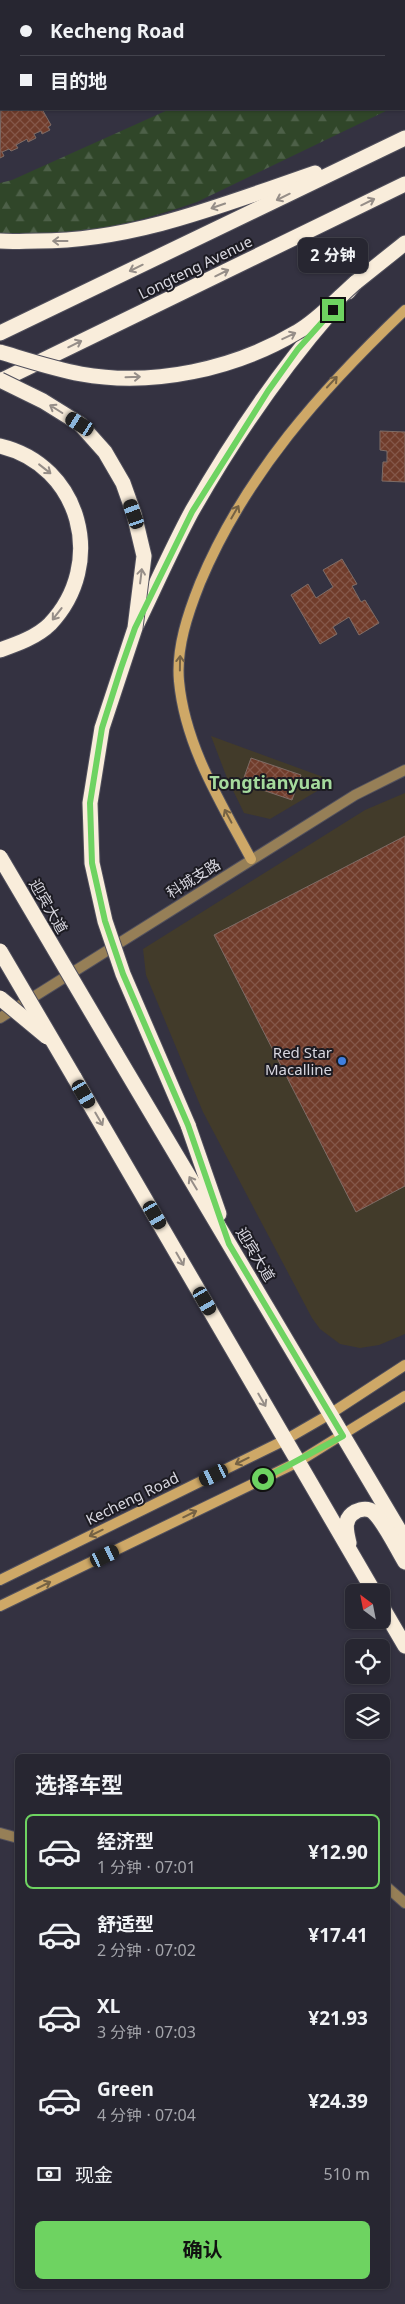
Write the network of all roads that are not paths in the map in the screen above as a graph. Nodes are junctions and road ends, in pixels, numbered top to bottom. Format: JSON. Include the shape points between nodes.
{"nodes":[{"id":1,"x":405,"y":138,"type":"edge"},
{"id":2,"x":380,"y":151,"type":"junction"},
{"id":3,"x":405,"y":184,"type":"edge"},
{"id":4,"x":0,"y":240,"type":"edge"},
{"id":5,"x":405,"y":243,"type":"edge"},
{"id":6,"x":355,"y":284,"type":"junction"},
{"id":7,"x":405,"y":310,"type":"edge"},
{"id":8,"x":0,"y":334,"type":"edge"},
{"id":9,"x":0,"y":352,"type":"edge"},
{"id":10,"x":0,"y":380,"type":"edge"},
{"id":11,"x":1,"y":446,"type":"edge"},
{"id":12,"x":135,"y":628,"type":"junction"},
{"id":13,"x":0,"y":650,"type":"edge"},
{"id":14,"x":405,"y":770,"type":"edge"},
{"id":15,"x":0,"y":858,"type":"edge"},
{"id":16,"x":250,"y":859,"type":"junction"},
{"id":17,"x":0,"y":951,"type":"edge"},
{"id":18,"x":0,"y":998,"type":"edge"},
{"id":19,"x":0,"y":1018,"type":"edge"},
{"id":20,"x":55,"y":1044,"type":"junction"},
{"id":21,"x":229,"y":1244,"type":"junction"},
{"id":22,"x":405,"y":1365,"type":"edge"},
{"id":23,"x":405,"y":1396,"type":"edge"},
{"id":24,"x":330,"y":1414,"type":"junction"},
{"id":25,"x":343,"y":1436,"type":"junction"},
{"id":26,"x":285,"y":1440,"type":"junction"},
{"id":27,"x":298,"y":1462,"type":"junction"},
{"id":28,"x":405,"y":1540,"type":"edge"},
{"id":29,"x":352,"y":1555,"type":"junction"},
{"id":30,"x":405,"y":1562,"type":"edge"},
{"id":31,"x":0,"y":1580,"type":"edge"},
{"id":32,"x":369,"y":1584,"type":"edge"},
{"id":33,"x":0,"y":1606,"type":"edge"},
{"id":34,"x":390,"y":1620,"type":"edge"},
{"id":35,"x":405,"y":1646,"type":"edge"},
{"id":36,"x":0,"y":1833,"type":"edge"},
{"id":37,"x":15,"y":1837,"type":"edge"},
{"id":38,"x":390,"y":1890,"type":"edge"},
{"id":39,"x":405,"y":1902,"type":"edge"}],
"edges":[{"from":1,"to":2,"type":"highway","name":"Longteng Avenue"},
{"from":2,"to":4,"type":"highway","one_way":true,"via":[[202,212],[132,231],[69,241]]},
{"from":2,"to":8,"type":"highway","name":"Longteng Avenue","one_way":true},
{"from":10,"to":3,"type":"highway","name":"Longteng Avenue","one_way":true},
{"from":5,"to":6,"type":"highway"},
{"from":9,"to":6,"type":"highway","one_way":true,"bridge":true,"via":[[81,374],[114,378],[202,371],[298,332]]},
{"from":6,"to":12,"type":"highway","bridge":true,"via":[[298,349],[268,391],[192,512]]},
{"from":16,"to":7,"type":"main road","one_way":true,"via":[[215,793],[192,736],[179,681],[185,625],[208,564],[246,492],[317,399]]},
{"from":12,"to":10,"type":"highway","one_way":true,"bridge":true,"via":[[144,556],[123,483],[105,452],[80,424]]},
{"from":11,"to":13,"type":"highway","one_way":true,"via":[[27,456],[50,473],[67,496],[79,524],[82,550],[68,600],[49,625],[22,643]]},
{"from":12,"to":21,"type":"highway","bridge":true,"via":[[102,728],[90,803],[92,863],[105,921],[123,974],[188,1125]]},
{"from":14,"to":16,"type":"street","name":"科城支路","via":[[355,795]]},
{"from":21,"to":15,"type":"highway","name":"迎宾大道","one_way":true,"bridge":true},
{"from":16,"to":19,"type":"street","name":"科城支路"},
{"from":17,"to":20,"type":"highway","bridge":true},
{"from":18,"to":20,"type":"highway","bridge":true},
{"from":20,"to":26,"type":"highway","one_way":true,"bridge":true},
{"from":21,"to":24,"type":"highway","name":"迎宾大道"},
{"from":22,"to":24,"type":"main road","name":"Kecheng Road"},
{"from":23,"to":25,"type":"main road"},
{"from":24,"to":25,"type":"highway","name":"迎宾大道"},
{"from":24,"to":26,"type":"main road","name":"Kecheng Road"},
{"from":25,"to":27,"type":"main road"},
{"from":25,"to":28,"type":"highway","name":"迎宾大道"},
{"from":26,"to":27,"type":"highway"},
{"from":26,"to":31,"type":"main road","name":"Kecheng Road","one_way":true},
{"from":27,"to":29,"type":"highway"},
{"from":33,"to":27,"type":"main road","one_way":true},
{"from":29,"to":30,"type":"highway","via":[[347,1520],[365,1509],[377,1517]]},
{"from":29,"to":32,"type":"highway"},
{"from":34,"to":35,"type":"highway"},
{"from":36,"to":37,"type":"street"},
{"from":38,"to":39,"type":"street"}]}
